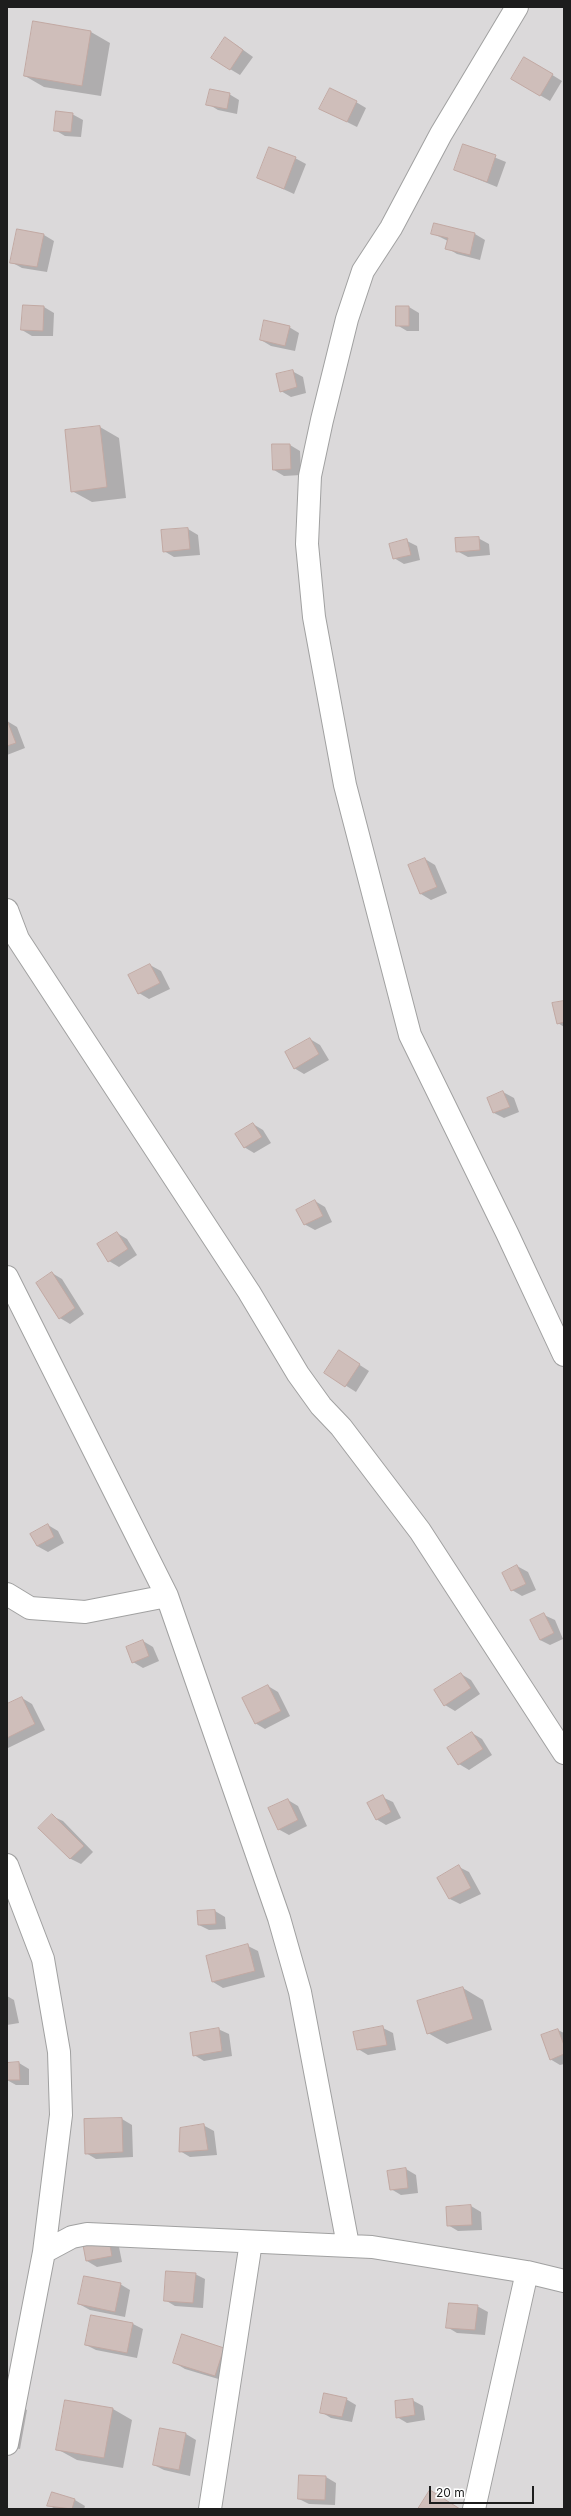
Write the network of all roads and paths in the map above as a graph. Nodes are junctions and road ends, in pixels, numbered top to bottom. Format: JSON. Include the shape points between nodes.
{"nodes":[{"id":1,"x":517,"y":7,"type":"edge"},
{"id":2,"x":7,"y":910,"type":"edge"},
{"id":3,"x":7,"y":1277,"type":"edge"},
{"id":4,"x":564,"y":1355,"type":"edge"},
{"id":5,"x":7,"y":1594,"type":"edge"},
{"id":6,"x":167,"y":1596,"type":"junction"},
{"id":7,"x":564,"y":1753,"type":"edge"},
{"id":8,"x":7,"y":1865,"type":"edge"},
{"id":9,"x":251,"y":2242,"type":"junction"},
{"id":10,"x":348,"y":2245,"type":"junction"},
{"id":11,"x":44,"y":2252,"type":"junction"},
{"id":12,"x":527,"y":2272,"type":"junction"},
{"id":13,"x":564,"y":2281,"type":"edge"},
{"id":14,"x":7,"y":2444,"type":"edge"},
{"id":15,"x":210,"y":2509,"type":"edge"},
{"id":16,"x":474,"y":2509,"type":"edge"}],
"edges":[{"from":1,"to":4,"type":"street","via":[[442,134],[391,228],[363,271],[347,319],[310,476],[306,544],[314,618],[345,785],[410,1035]]},
{"from":2,"to":7,"type":"street","via":[[18,939],[249,1292],[298,1374],[420,1530]]},
{"from":3,"to":6,"type":"street"},
{"from":5,"to":6,"type":"street","via":[[30,1608],[85,1612]]},
{"from":6,"to":10,"type":"street","via":[[279,1918],[300,1992]]},
{"from":8,"to":11,"type":"street","via":[[43,1959],[59,2052],[61,2115]]},
{"from":9,"to":10,"type":"street"},
{"from":9,"to":11,"type":"street","via":[[87,2234],[72,2236]]},
{"from":9,"to":15,"type":"street"},
{"from":10,"to":12,"type":"street"},
{"from":11,"to":14,"type":"street"},
{"from":12,"to":13,"type":"street"},
{"from":12,"to":16,"type":"street"}]}
